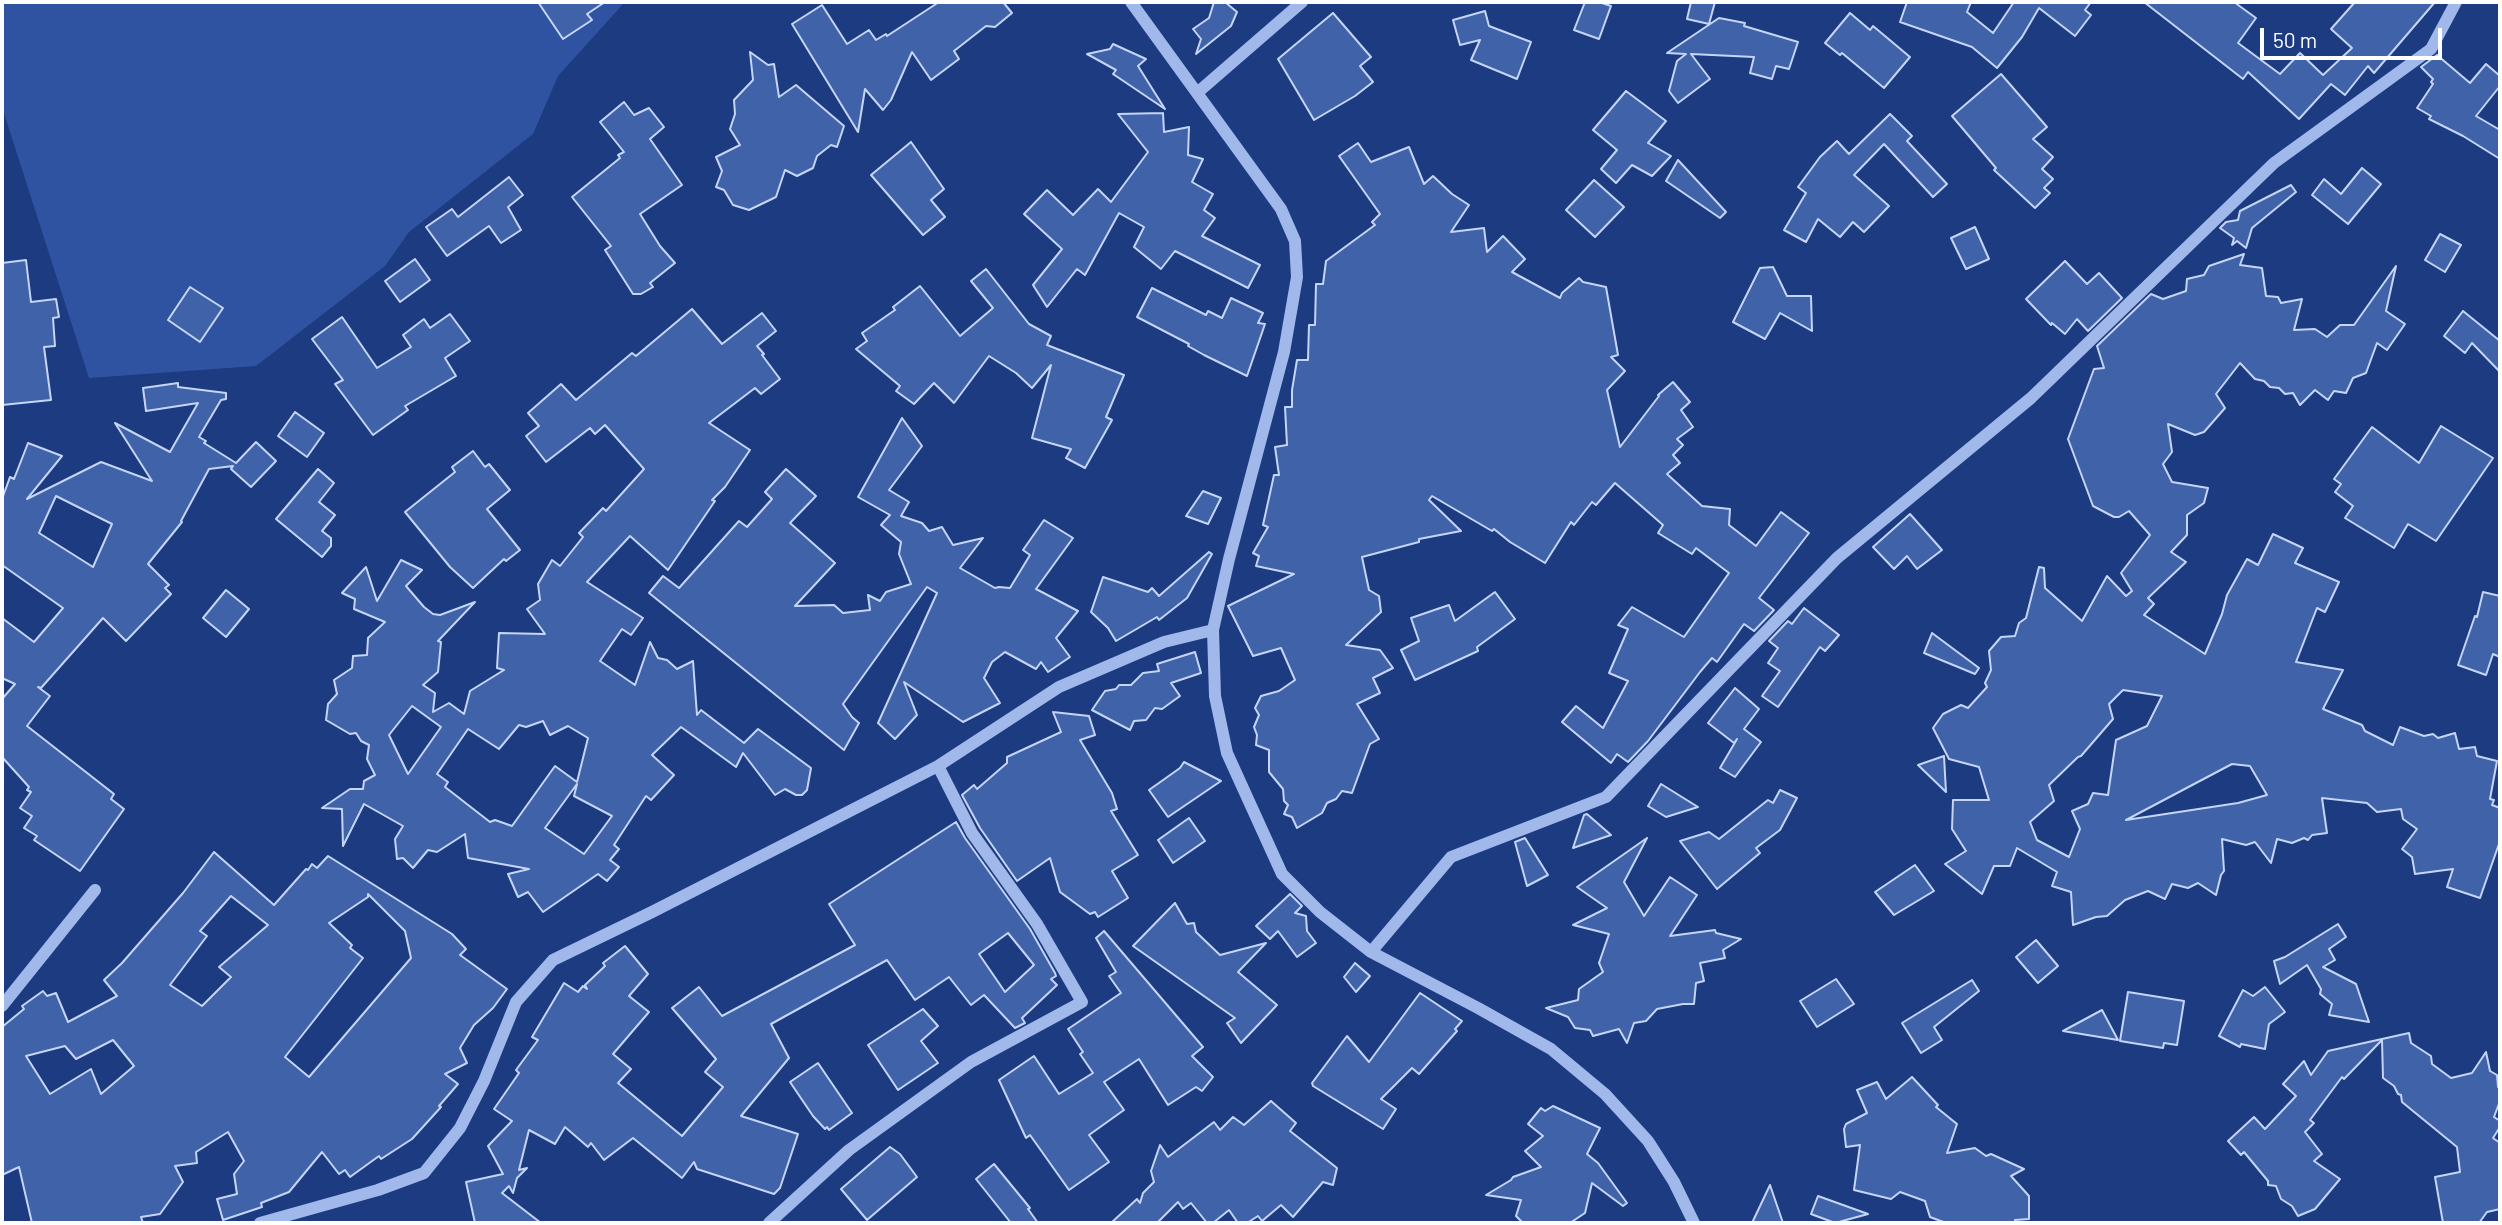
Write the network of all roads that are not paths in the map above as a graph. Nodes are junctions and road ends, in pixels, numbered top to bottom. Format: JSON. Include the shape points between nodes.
{"nodes":[{"id":1,"x":1131,"y":2,"type":"edge"},
{"id":2,"x":1302,"y":2,"type":"edge"},
{"id":3,"x":2456,"y":2,"type":"edge"},
{"id":4,"x":1197,"y":93,"type":"junction"},
{"id":5,"x":1213,"y":630,"type":"junction"},
{"id":6,"x":938,"y":766,"type":"junction"},
{"id":7,"x":95,"y":890,"type":"dead end"},
{"id":8,"x":1370,"y":952,"type":"junction"},
{"id":9,"x":2,"y":1006,"type":"edge"},
{"id":10,"x":260,"y":1223,"type":"edge"},
{"id":11,"x":769,"y":1223,"type":"edge"},
{"id":12,"x":1694,"y":1223,"type":"edge"}],
"edges":[{"from":1,"to":4,"type":"street"},
{"from":2,"to":4,"type":"street"},
{"from":3,"to":8,"type":"street","via":[[2431,49],[2274,163],[2031,398],[1837,558],[1606,797],[1451,857]]},
{"from":4,"to":5,"type":"street","via":[[1281,209],[1295,241],[1297,276],[1278,379]]},
{"from":5,"to":6,"type":"street","via":[[1164,642],[1059,687]]},
{"from":5,"to":8,"type":"street","via":[[1214,696],[1227,753],[1282,874]]},
{"from":6,"to":10,"type":"street","via":[[553,960],[516,1002],[460,1128],[424,1173]]},
{"from":6,"to":11,"type":"street","via":[[972,833],[1037,924],[1082,1002],[960,1070],[849,1150]]},
{"from":7,"to":9,"type":"street"},
{"from":8,"to":12,"type":"street","via":[[1551,1049],[1605,1094],[1648,1141]]}]}
